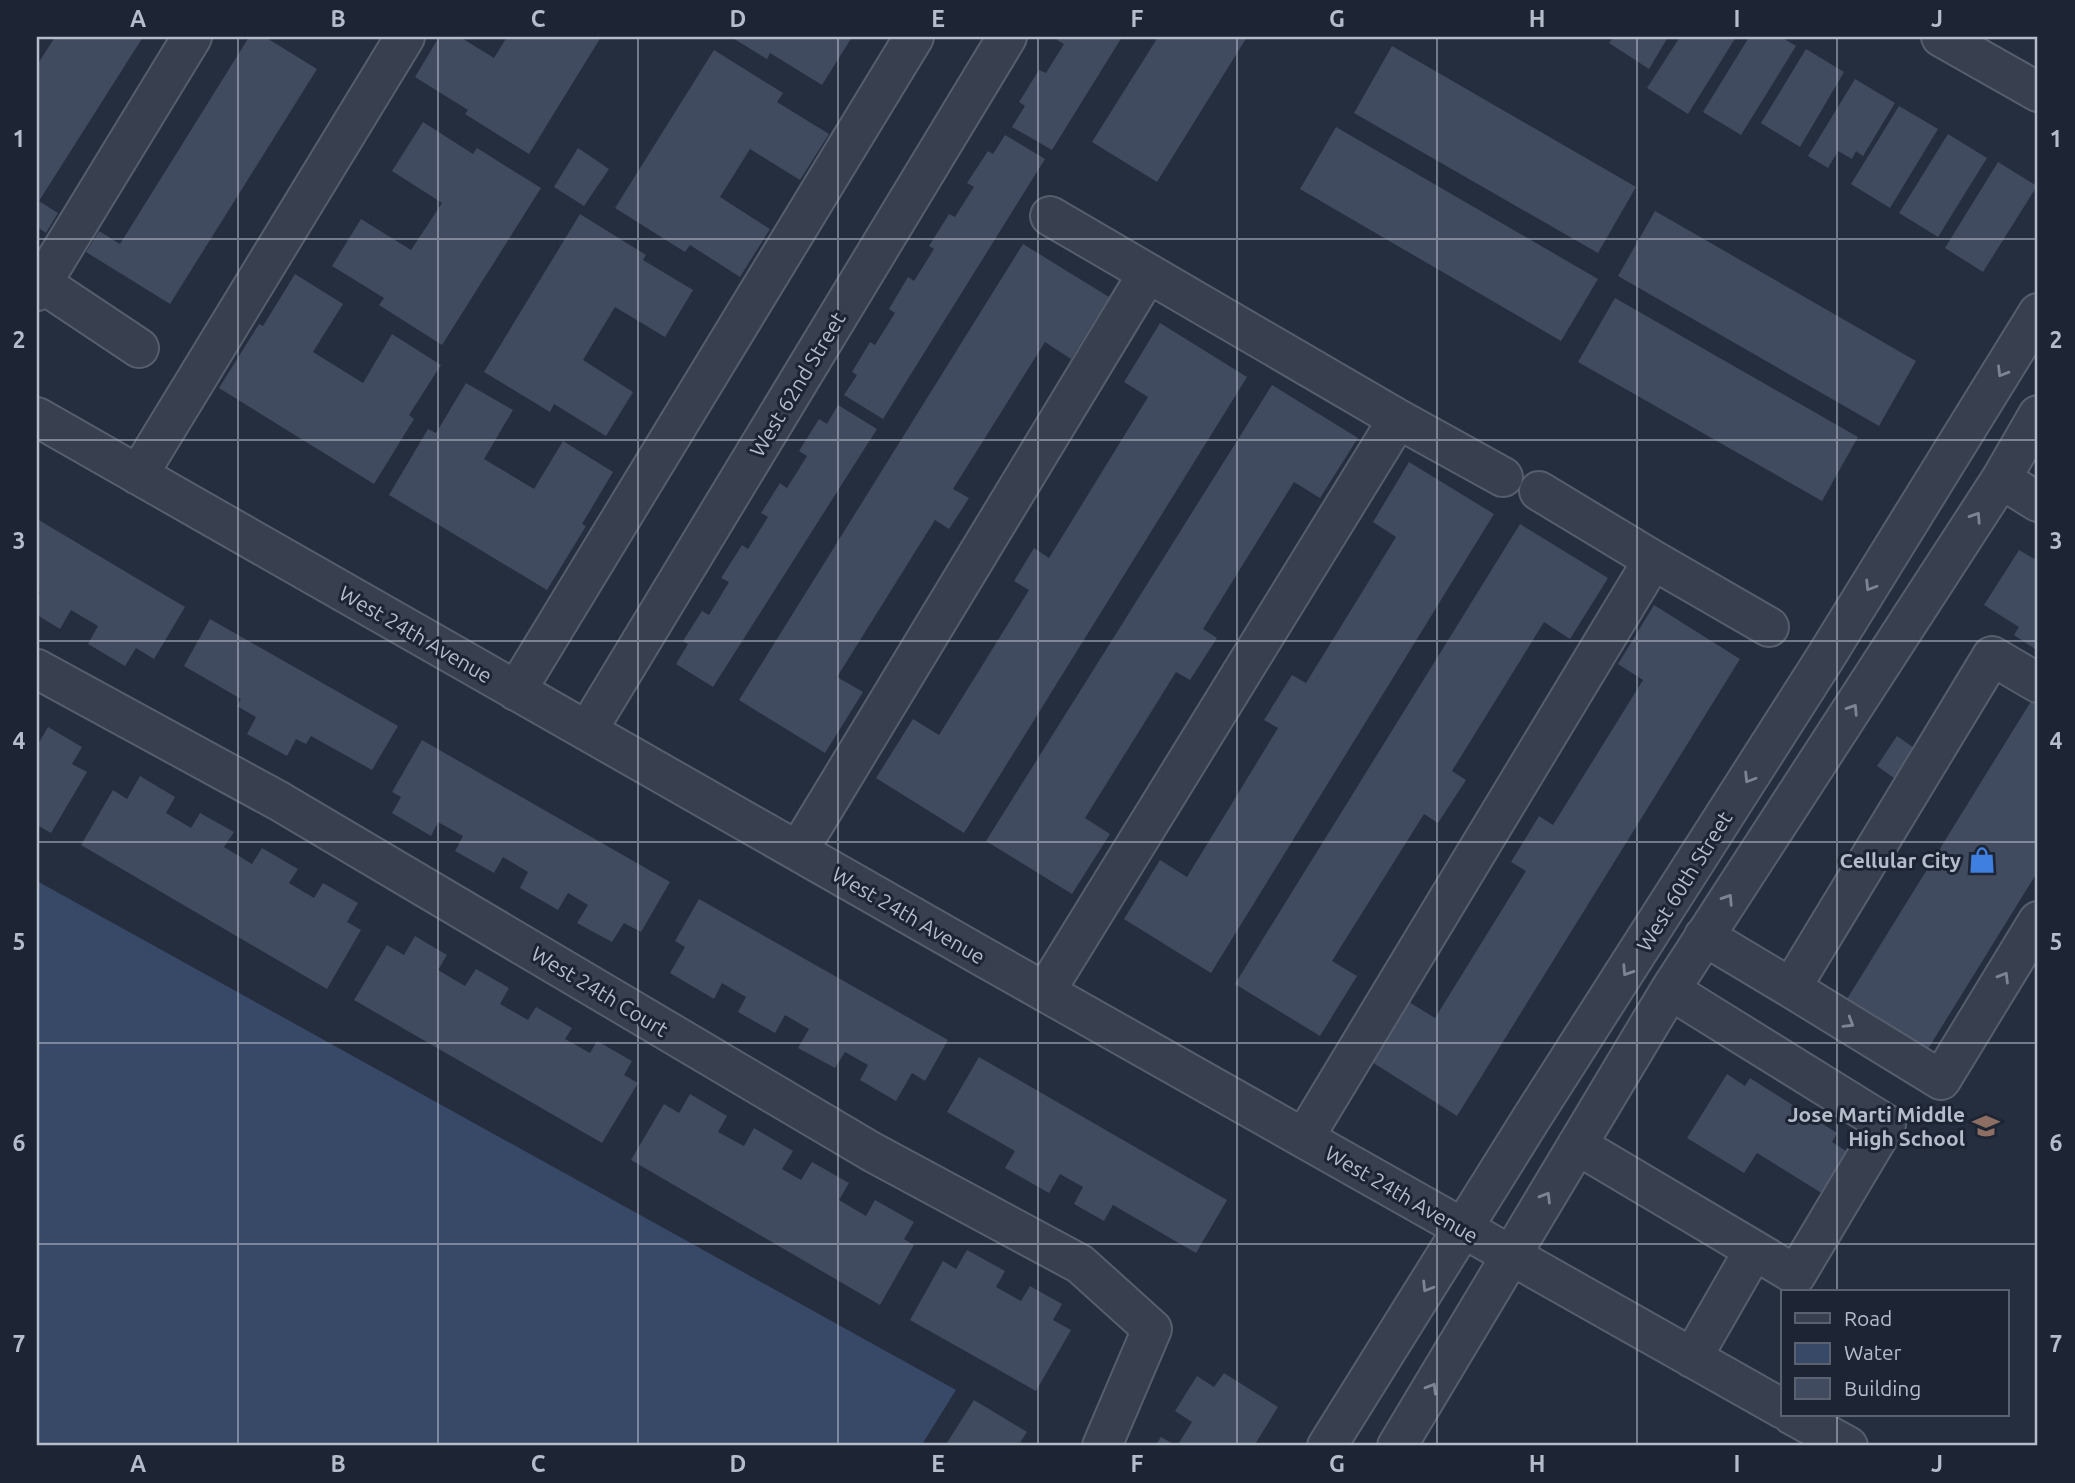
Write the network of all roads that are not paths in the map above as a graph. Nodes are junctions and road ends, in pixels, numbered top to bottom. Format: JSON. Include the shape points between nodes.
{"nodes":[{"id":1,"x":192,"y":37,"type":"edge"},
{"id":2,"x":405,"y":37,"type":"edge"},
{"id":3,"x":914,"y":37,"type":"edge"},
{"id":4,"x":1007,"y":37,"type":"edge"},
{"id":5,"x":1941,"y":37,"type":"edge"},
{"id":6,"x":2038,"y":92,"type":"edge"},
{"id":7,"x":1050,"y":216,"type":"dead end"},
{"id":8,"x":1148,"y":274,"type":"junction"},
{"id":9,"x":38,"y":285,"type":"edge"},
{"id":10,"x":2038,"y":313,"type":"edge"},
{"id":11,"x":139,"y":348,"type":"dead end"},
{"id":12,"x":2038,"y":415,"type":"edge"},
{"id":13,"x":37,"y":417,"type":"edge"},
{"id":14,"x":1398,"y":419,"type":"junction"},
{"id":15,"x":138,"y":475,"type":"junction"},
{"id":16,"x":1503,"y":477,"type":"dead end"},
{"id":17,"x":2001,"y":479,"type":"junction"},
{"id":18,"x":1539,"y":491,"type":"dead end"},
{"id":19,"x":1922,"y":502,"type":"junction"},
{"id":20,"x":2038,"y":502,"type":"edge"},
{"id":21,"x":1653,"y":560,"type":"junction"},
{"id":22,"x":1923,"y":599,"type":"junction"},
{"id":23,"x":1769,"y":626,"type":"dead end"},
{"id":24,"x":37,"y":669,"type":"edge"},
{"id":25,"x":2038,"y":684,"type":"edge"},
{"id":26,"x":516,"y":691,"type":"junction"},
{"id":27,"x":587,"y":731,"type":"junction"},
{"id":28,"x":798,"y":852,"type":"junction"},
{"id":29,"x":2038,"y":921,"type":"edge"},
{"id":30,"x":1704,"y":936,"type":"junction"},
{"id":31,"x":1791,"y":988,"type":"junction"},
{"id":32,"x":1670,"y":990,"type":"junction"},
{"id":33,"x":1045,"y":992,"type":"junction"},
{"id":34,"x":1304,"y":1138,"type":"junction"},
{"id":35,"x":1577,"y":1145,"type":"junction"},
{"id":36,"x":1463,"y":1230,"type":"junction"},
{"id":37,"x":1754,"y":1250,"type":"junction"},
{"id":38,"x":1511,"y":1256,"type":"junction"},
{"id":39,"x":1692,"y":1358,"type":"junction"},
{"id":40,"x":1781,"y":1408,"type":"edge"},
{"id":41,"x":1794,"y":1416,"type":"edge"},
{"id":42,"x":1102,"y":1446,"type":"edge"},
{"id":43,"x":1327,"y":1446,"type":"edge"},
{"id":44,"x":1397,"y":1446,"type":"edge"},
{"id":45,"x":1847,"y":1446,"type":"edge"}],
"edges":[{"from":1,"to":9,"type":"street"},
{"from":2,"to":15,"type":"street"},
{"from":3,"to":26,"type":"street"},
{"from":4,"to":27,"type":"street","name":"West 62nd Street"},
{"from":5,"to":6,"type":"street"},
{"from":7,"to":8,"type":"street"},
{"from":8,"to":14,"type":"street"},
{"from":8,"to":28,"type":"street"},
{"from":9,"to":11,"type":"street"},
{"from":10,"to":19,"type":"street","name":"West 60th Street","one_way":true},
{"from":12,"to":17,"type":"street"},
{"from":13,"to":15,"type":"street","name":"West 24th Avenue"},
{"from":14,"to":16,"type":"street"},
{"from":14,"to":33,"type":"street"},
{"from":15,"to":26,"type":"street","name":"West 24th Avenue"},
{"from":17,"to":20,"type":"street"},
{"from":22,"to":17,"type":"street","one_way":true},
{"from":18,"to":21,"type":"street"},
{"from":19,"to":22,"type":"street","via":[[1912,534]]},
{"from":19,"to":36,"type":"street","name":"West 60th Street","one_way":true},
{"from":21,"to":23,"type":"street"},
{"from":21,"to":34,"type":"street"},
{"from":30,"to":22,"type":"street","one_way":true},
{"from":24,"to":42,"type":"street","name":"West 24th Court","via":[[279,801],[872,1152],[1080,1264],[1152,1329]]},
{"from":25,"to":31,"type":"street","via":[[1992,656]]},
{"from":26,"to":27,"type":"street","name":"West 24th Avenue"},
{"from":27,"to":28,"type":"street","name":"West 24th Avenue"},
{"from":28,"to":33,"type":"street","name":"West 24th Avenue"},
{"from":31,"to":29,"type":"street","one_way":true,"via":[[1941,1080]]},
{"from":30,"to":31,"type":"street"},
{"from":30,"to":32,"type":"street"},
{"from":32,"to":35,"type":"street"},
{"from":32,"to":37,"type":"street","via":[[1886,1124],[1796,1275]]},
{"from":33,"to":34,"type":"street","name":"West 24th Avenue"},
{"from":34,"to":36,"type":"street","name":"West 24th Avenue"},
{"from":35,"to":37,"type":"street"},
{"from":38,"to":35,"type":"street","one_way":true},
{"from":36,"to":38,"type":"street","name":"West 24th Avenue"},
{"from":36,"to":43,"type":"street","name":"West 60th Street","one_way":true},
{"from":37,"to":39,"type":"street"},
{"from":38,"to":39,"type":"street","name":"West 24th Avenue"},
{"from":44,"to":38,"type":"street","one_way":true},
{"from":39,"to":40,"type":"street","name":"West 24th Avenue"},
{"from":41,"to":45,"type":"street"}]}
